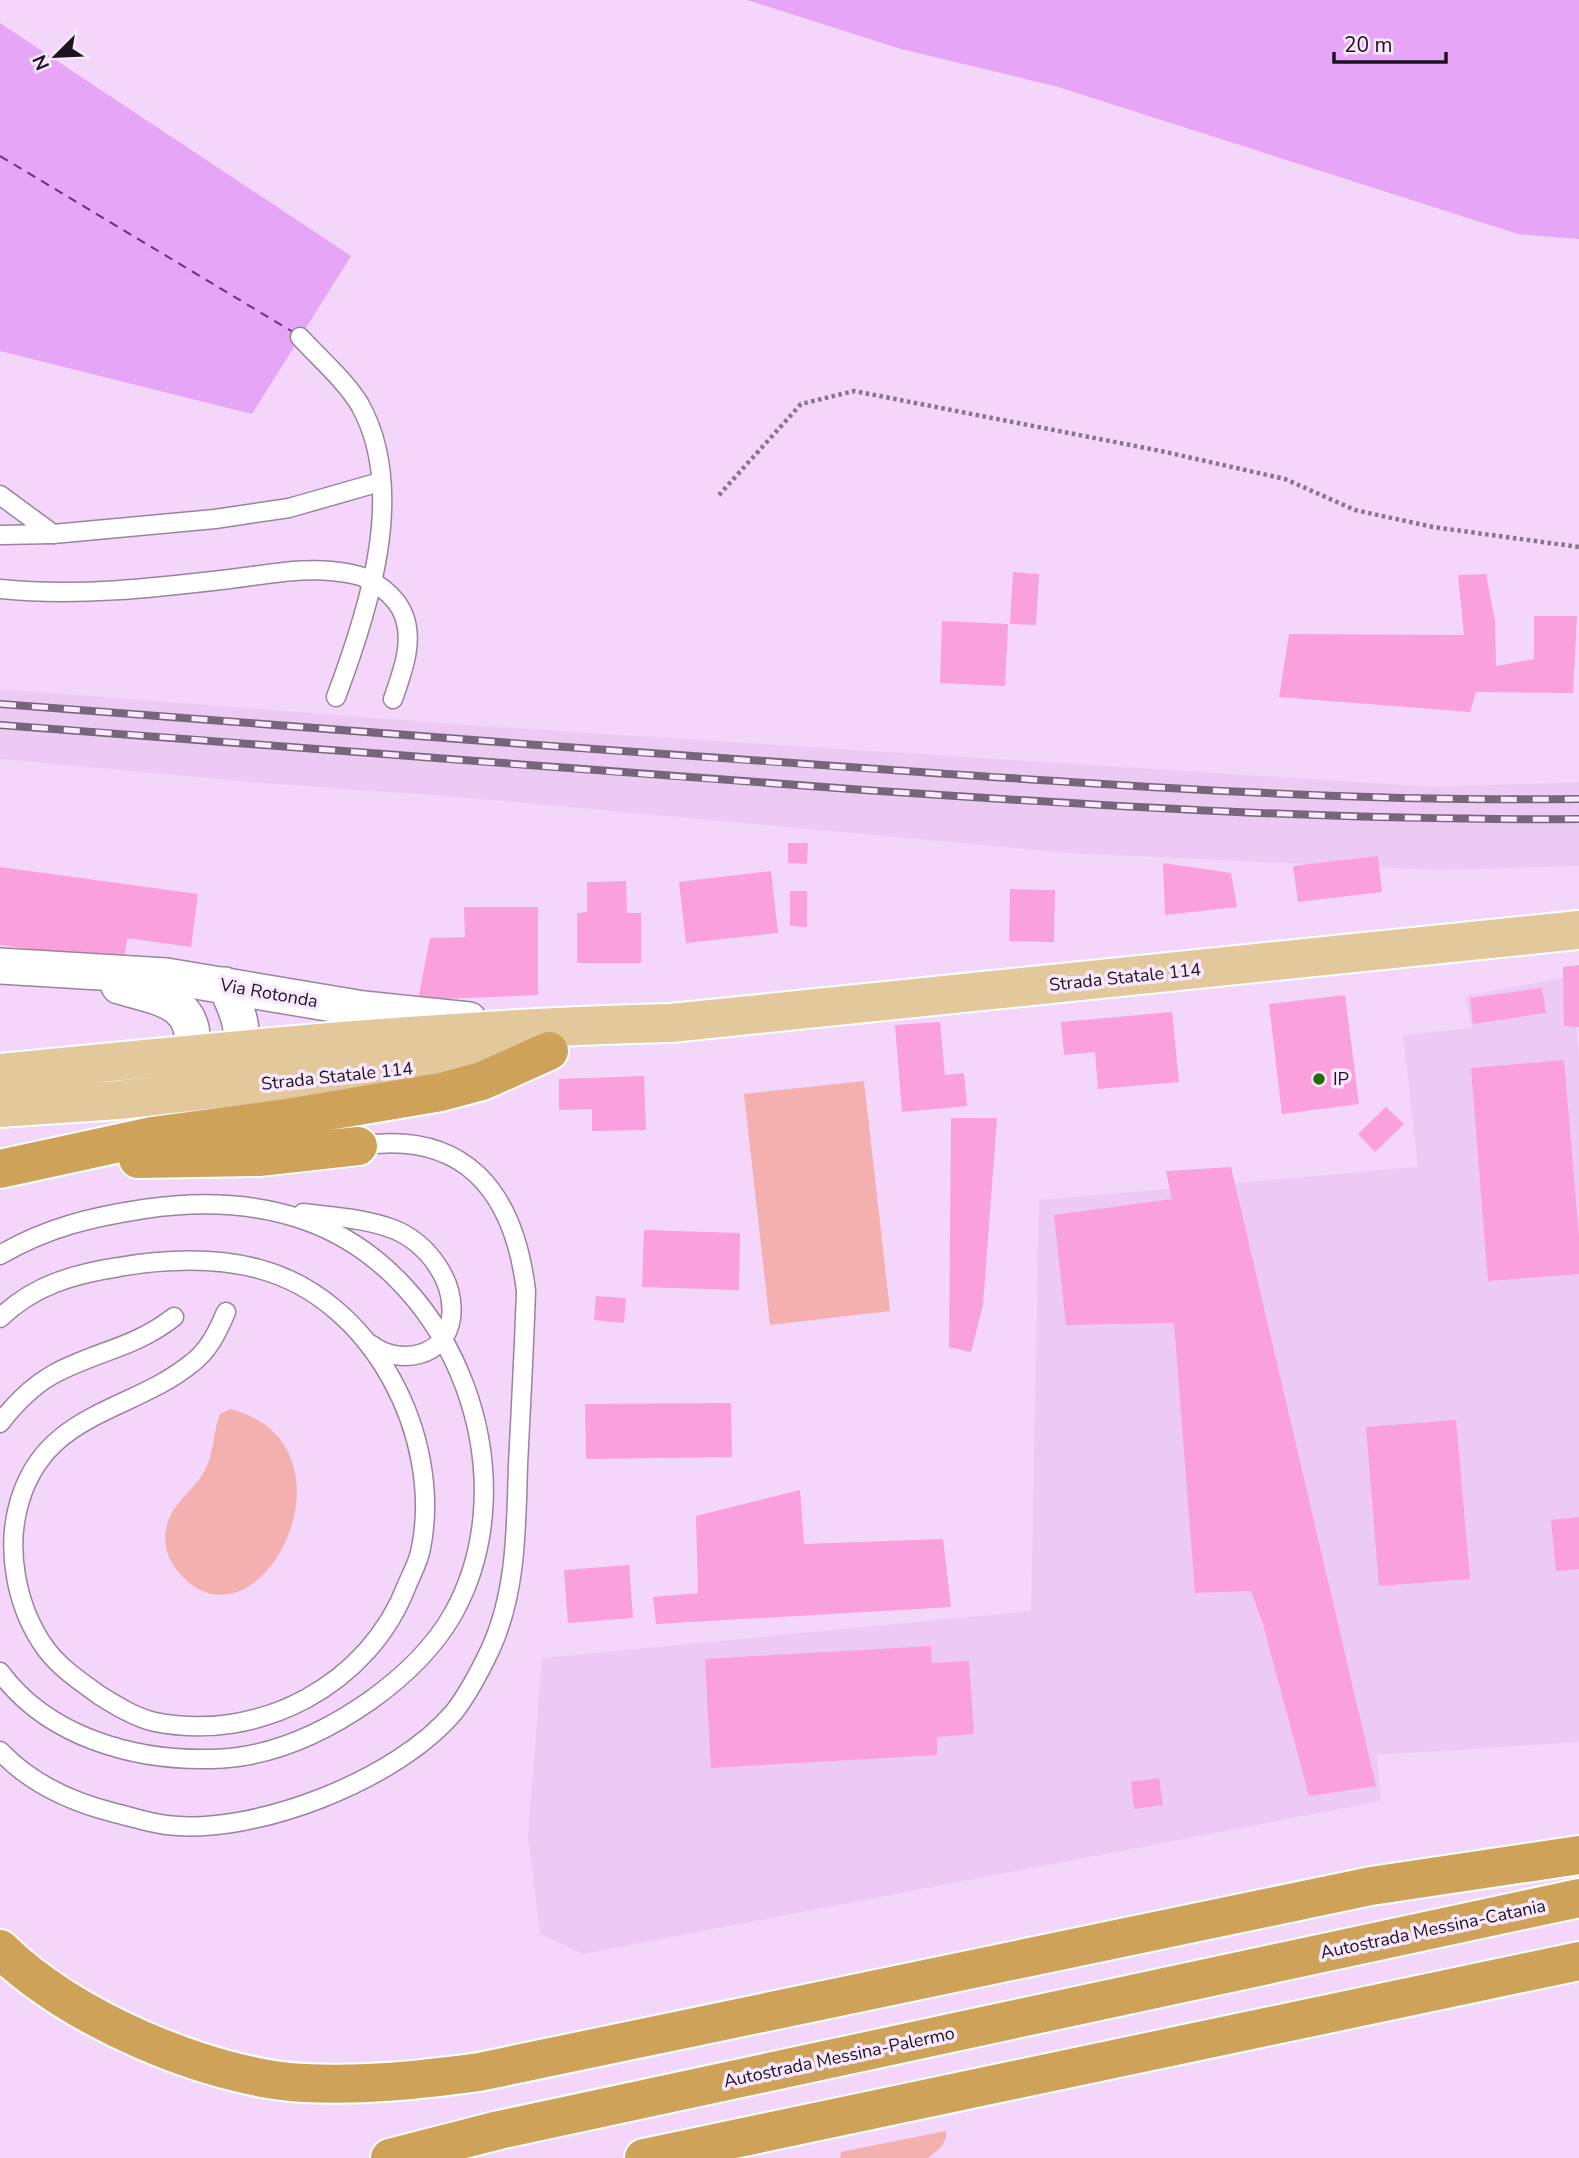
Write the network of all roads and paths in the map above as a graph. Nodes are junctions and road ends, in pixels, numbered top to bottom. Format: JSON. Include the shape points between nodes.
{"nodes":[{"id":1,"x":300,"y":337,"type":"dead end"},
{"id":2,"x":380,"y":482,"type":"junction"},
{"id":3,"x":0,"y":495,"type":"edge"},
{"id":4,"x":719,"y":495,"type":"dead end"},
{"id":5,"x":53,"y":534,"type":"junction"},
{"id":6,"x":0,"y":535,"type":"edge"},
{"id":7,"x":1579,"y":547,"type":"edge"},
{"id":8,"x":372,"y":581,"type":"junction"},
{"id":9,"x":0,"y":589,"type":"edge"},
{"id":10,"x":336,"y":696,"type":"dead end"},
{"id":11,"x":393,"y":699,"type":"dead end"},
{"id":12,"x":1579,"y":930,"type":"edge"},
{"id":13,"x":0,"y":966,"type":"edge"},
{"id":14,"x":59,"y":968,"type":"junction"},
{"id":15,"x":225,"y":985,"type":"junction"},
{"id":16,"x":544,"y":1039,"type":"junction"},
{"id":17,"x":241,"y":1049,"type":"junction"},
{"id":18,"x":191,"y":1054,"type":"junction"},
{"id":19,"x":0,"y":1073,"type":"edge"},
{"id":20,"x":219,"y":1089,"type":"junction"},
{"id":21,"x":0,"y":1107,"type":"edge"},
{"id":22,"x":287,"y":1118,"type":"junction"},
{"id":23,"x":358,"y":1146,"type":"junction"},
{"id":24,"x":0,"y":1171,"type":"edge"},
{"id":25,"x":271,"y":1210,"type":"junction"},
{"id":26,"x":0,"y":1255,"type":"edge"},
{"id":27,"x":226,"y":1312,"type":"dead end"},
{"id":28,"x":174,"y":1317,"type":"dead end"},
{"id":29,"x":0,"y":1318,"type":"edge"},
{"id":30,"x":442,"y":1338,"type":"junction"},
{"id":31,"x":369,"y":1343,"type":"junction"},
{"id":32,"x":0,"y":1423,"type":"edge"},
{"id":33,"x":0,"y":1672,"type":"edge"},
{"id":34,"x":0,"y":1751,"type":"edge"},
{"id":35,"x":1579,"y":1855,"type":"edge"},
{"id":36,"x":1579,"y":1898,"type":"edge"},
{"id":37,"x":0,"y":1949,"type":"edge"},
{"id":38,"x":1288,"y":1960,"type":"joint"},
{"id":39,"x":1579,"y":1961,"type":"edge"},
{"id":40,"x":390,"y":2158,"type":"edge"},
{"id":41,"x":644,"y":2158,"type":"edge"}],
"edges":[{"from":1,"to":2,"type":"lane","via":[[359,405],[374,445]]},
{"from":2,"to":5,"type":"lane","via":[[289,508]]},
{"from":2,"to":8,"type":"lane","via":[[380,546]]},
{"from":3,"to":5,"type":"lane"},
{"from":4,"to":7,"type":"path","via":[[801,404],[854,391],[1285,479],[1368,513],[1433,527]]},
{"from":5,"to":6,"type":"lane"},
{"from":8,"to":9,"type":"lane","via":[[317,569],[128,589]]},
{"from":8,"to":10,"type":"lane"},
{"from":8,"to":11,"type":"lane","via":[[394,599],[404,616],[409,640]]},
{"from":12,"to":16,"type":"main road","name":"Strada Statale 114"},
{"from":13,"to":14,"type":"street","name":"Via Rotonda"},
{"from":14,"to":15,"type":"street","name":"Via Rotonda"},
{"from":14,"to":18,"type":"street","via":[[178,1007],[189,1016],[194,1036]]},
{"from":15,"to":16,"type":"street","name":"Via Rotonda"},
{"from":15,"to":17,"type":"street","via":[[239,1018]]},
{"from":16,"to":17,"type":"main road","name":"Strada Statale 114"},
{"from":16,"to":20,"type":"main road","name":"Strada Statale 114"},
{"from":16,"to":22,"type":"highway","via":[[482,1081]]},
{"from":17,"to":18,"type":"main road","name":"Strada Statale 114"},
{"from":17,"to":21,"type":"street","via":[[232,1068],[207,1076]]},
{"from":18,"to":19,"type":"main road","name":"Strada Statale 114"},
{"from":20,"to":21,"type":"main road","name":"Strada Statale 114"},
{"from":20,"to":22,"type":"street"},
{"from":22,"to":23,"type":"street"},
{"from":22,"to":24,"type":"highway","via":[[152,1136]]},
{"from":23,"to":24,"type":"highway","via":[[259,1157],[161,1157]]},
{"from":23,"to":34,"type":"lane","via":[[388,1141],[419,1143],[447,1152],[490,1189],[522,1254],[526,1291],[514,1571],[492,1646],[473,1683],[453,1713],[372,1774],[277,1815],[227,1824],[167,1825],[86,1806],[41,1785]]},
{"from":25,"to":26,"type":"lane","via":[[189,1204],[108,1214],[68,1223]]},
{"from":25,"to":30,"type":"lane","via":[[340,1237],[383,1266],[416,1299]]},
{"from":25,"to":30,"type":"lane","via":[[363,1220],[394,1229],[416,1242],[432,1257],[451,1296],[451,1318]]},
{"from":27,"to":31,"type":"lane","via":[[216,1335],[194,1362],[81,1423],[54,1443],[20,1498],[13,1530],[15,1573],[25,1609],[46,1648],[72,1676],[110,1702],[150,1721],[197,1728],[237,1725],[289,1707],[360,1660],[386,1629],[421,1549],[424,1496],[418,1442],[395,1387]]},
{"from":28,"to":32,"type":"lane","via":[[126,1347],[49,1376]]},
{"from":29,"to":31,"type":"lane","via":[[15,1303],[48,1284],[82,1273],[185,1261],[258,1268],[295,1282],[335,1309]]},
{"from":30,"to":31,"type":"lane","via":[[421,1354],[406,1358],[393,1357]]},
{"from":30,"to":33,"type":"lane","via":[[478,1426],[484,1478],[482,1520],[470,1575],[453,1614],[429,1649],[394,1683],[354,1712],[279,1748],[227,1759],[181,1760],[128,1751],[86,1737],[43,1715]]},
{"from":35,"to":37,"type":"highway","via":[[1371,1885],[479,2072],[400,2083],[301,2082],[207,2063],[149,2043],[99,2018],[52,1992]]},
{"from":36,"to":38,"type":"highway","name":"Autostrada Messina-Catania"},
{"from":38,"to":40,"type":"highway","name":"Autostrada Messina-Palermo","via":[[513,2127]]},
{"from":39,"to":41,"type":"highway"}]}
